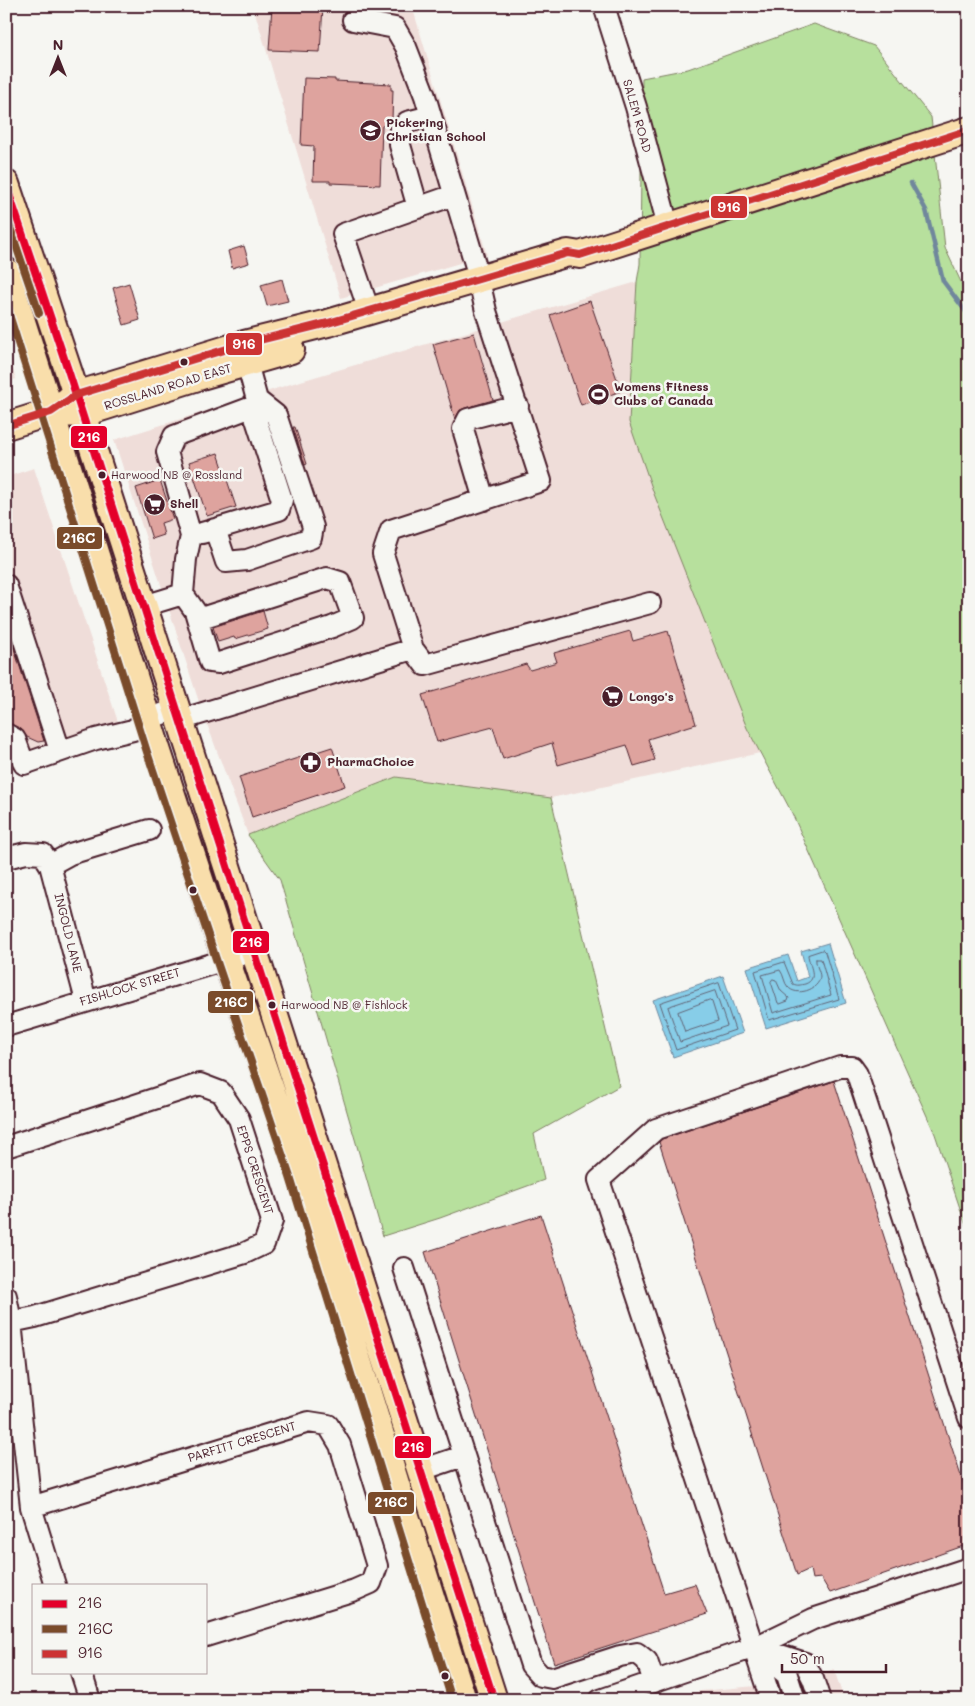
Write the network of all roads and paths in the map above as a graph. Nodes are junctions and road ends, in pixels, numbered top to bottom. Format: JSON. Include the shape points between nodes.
{"nodes":[{"id":1,"x":604,"y":6,"type":"edge"},
{"id":2,"x":353,"y":20,"type":"dead end"},
{"id":3,"x":431,"y":116,"type":"junction"},
{"id":4,"x":969,"y":130,"type":"edge"},
{"id":5,"x":6,"y":184,"type":"edge"},
{"id":6,"x":454,"y":195,"type":"junction"},
{"id":7,"x":418,"y":208,"type":"junction"},
{"id":8,"x":668,"y":226,"type":"junction"},
{"id":9,"x":6,"y":271,"type":"edge"},
{"id":10,"x":481,"y":286,"type":"junction"},
{"id":11,"x":369,"y":311,"type":"junction"},
{"id":12,"x":247,"y":363,"type":"junction"},
{"id":13,"x":255,"y":404,"type":"junction"},
{"id":14,"x":79,"y":405,"type":"junction"},
{"id":15,"x":518,"y":406,"type":"junction"},
{"id":16,"x":52,"y":412,"type":"junction"},
{"id":17,"x":6,"y":426,"type":"edge"},
{"id":18,"x":484,"y":500,"type":"junction"},
{"id":19,"x":215,"y":529,"type":"junction"},
{"id":20,"x":191,"y":536,"type":"junction"},
{"id":21,"x":6,"y":585,"type":"edge"},
{"id":22,"x":183,"y":594,"type":"junction"},
{"id":23,"x":650,"y":603,"type":"dead end"},
{"id":24,"x":144,"y":606,"type":"junction"},
{"id":25,"x":198,"y":619,"type":"junction"},
{"id":26,"x":413,"y":649,"type":"junction"},
{"id":27,"x":178,"y":714,"type":"junction"},
{"id":28,"x":140,"y":724,"type":"junction"},
{"id":29,"x":6,"y":734,"type":"edge"},
{"id":30,"x":60,"y":751,"type":"junction"},
{"id":31,"x":15,"y":765,"type":"edge"},
{"id":32,"x":148,"y":830,"type":"dead end"},
{"id":33,"x":6,"y":858,"type":"edge"},
{"id":34,"x":50,"y":865,"type":"junction"},
{"id":35,"x":254,"y":950,"type":"junction"},
{"id":36,"x":226,"y":959,"type":"junction"},
{"id":37,"x":86,"y":1001,"type":"junction"},
{"id":38,"x":6,"y":1026,"type":"edge"},
{"id":39,"x":6,"y":1147,"type":"edge"},
{"id":40,"x":404,"y":1268,"type":"dead end"},
{"id":41,"x":6,"y":1296,"type":"edge"},
{"id":42,"x":11,"y":1322,"type":"junction"},
{"id":43,"x":969,"y":1418,"type":"edge"},
{"id":44,"x":464,"y":1456,"type":"junction"},
{"id":45,"x":421,"y":1470,"type":"junction"},
{"id":46,"x":31,"y":1507,"type":"junction"},
{"id":47,"x":969,"y":1568,"type":"edge"},
{"id":48,"x":55,"y":1584,"type":"edge"},
{"id":49,"x":208,"y":1635,"type":"edge"},
{"id":50,"x":754,"y":1648,"type":"junction"},
{"id":51,"x":84,"y":1674,"type":"edge"},
{"id":52,"x":654,"y":1682,"type":"junction"},
{"id":53,"x":90,"y":1700,"type":"edge"},
{"id":54,"x":463,"y":1700,"type":"edge"},
{"id":55,"x":494,"y":1700,"type":"edge"},
{"id":56,"x":600,"y":1700,"type":"edge"},
{"id":57,"x":771,"y":1700,"type":"edge"},
{"id":58,"x":795,"y":1700,"type":"edge"},
{"id":59,"x":820,"y":1700,"type":"edge"}],
"edges":[{"from":1,"to":8,"type":"street","name":"SALEM ROAD","via":[[636,107]]},
{"from":2,"to":3,"type":"street","via":[[395,28],[406,47]]},
{"from":3,"to":6,"type":"street"},
{"from":3,"to":7,"type":"street","via":[[407,122],[400,130],[400,146]]},
{"from":4,"to":8,"type":"main road","name":"ROSSLAND ROAD EAST"},
{"from":5,"to":14,"type":"main road"},
{"from":6,"to":7,"type":"street"},
{"from":6,"to":10,"type":"street"},
{"from":7,"to":11,"type":"street","via":[[343,234]]},
{"from":8,"to":10,"type":"main road","name":"ROSSLAND ROAD EAST","via":[[580,254],[568,253]]},
{"from":9,"to":16,"type":"main road"},
{"from":10,"to":11,"type":"main road","name":"ROSSLAND ROAD EAST"},
{"from":10,"to":12,"type":"main road","name":"ROSSLAND ROAD EAST"},
{"from":10,"to":15,"type":"street","via":[[486,311]]},
{"from":11,"to":14,"type":"main road","name":"ROSSLAND ROAD EAST","via":[[240,345]]},
{"from":12,"to":13,"type":"street"},
{"from":12,"to":14,"type":"main road","name":"ROSSLAND ROAD EAST"},
{"from":13,"to":19,"type":"street","via":[[282,500],[279,510]]},
{"from":13,"to":19,"type":"street","via":[[276,415],[314,527],[311,538],[247,560],[226,562]]},
{"from":13,"to":20,"type":"street","via":[[174,436],[167,452]]},
{"from":14,"to":16,"type":"main road","name":"ROSSLAND ROAD EAST"},
{"from":14,"to":24,"type":"main road"},
{"from":15,"to":18,"type":"street","via":[[468,419],[464,425]]},
{"from":15,"to":18,"type":"street","via":[[541,481]]},
{"from":16,"to":17,"type":"main road"},
{"from":16,"to":28,"type":"main road"},
{"from":18,"to":26,"type":"street","via":[[391,530],[383,554]]},
{"from":19,"to":20,"type":"street"},
{"from":20,"to":22,"type":"street"},
{"from":21,"to":30,"type":"street"},
{"from":22,"to":24,"type":"street"},
{"from":22,"to":25,"type":"street"},
{"from":23,"to":26,"type":"street","via":[[425,665]]},
{"from":24,"to":27,"type":"main road"},
{"from":25,"to":25,"type":"street","via":[[210,662],[219,663],[353,618],[340,582],[327,578]]},
{"from":26,"to":27,"type":"street"},
{"from":27,"to":28,"type":"street"},
{"from":27,"to":35,"type":"main road"},
{"from":28,"to":30,"type":"street"},
{"from":28,"to":36,"type":"main road","via":[[157,749]]},
{"from":29,"to":31,"type":"street","via":[[15,739]]},
{"from":30,"to":31,"type":"street"},
{"from":32,"to":34,"type":"street","via":[[70,854]]},
{"from":33,"to":34,"type":"street","via":[[26,853],[44,854]]},
{"from":34,"to":37,"type":"street","name":"INGOLD LANE"},
{"from":35,"to":36,"type":"street","name":"FISHLOCK STREET"},
{"from":35,"to":45,"type":"main road"},
{"from":36,"to":37,"type":"street","name":"FISHLOCK STREET"},
{"from":36,"to":54,"type":"main road","via":[[300,1174]]},
{"from":37,"to":38,"type":"street","name":"FISHLOCK STREET"},
{"from":39,"to":42,"type":"street","name":"EPPS CRESCENT","via":[[200,1084],[221,1092],[239,1119],[272,1221],[264,1244],[245,1253]]},
{"from":40,"to":44,"type":"street"},
{"from":41,"to":42,"type":"street"},
{"from":42,"to":46,"type":"street"},
{"from":43,"to":50,"type":"street","via":[[857,1074],[852,1067],[840,1066],[656,1129],[599,1180]]},
{"from":44,"to":45,"type":"street"},
{"from":44,"to":52,"type":"street","via":[[531,1665],[541,1676],[552,1678],[637,1653],[648,1661]]},
{"from":45,"to":55,"type":"main road"},
{"from":46,"to":48,"type":"street"},
{"from":46,"to":49,"type":"street","name":"PARFITT CRESCENT","via":[[309,1422],[328,1425],[340,1445],[377,1566],[371,1584]]},
{"from":47,"to":50,"type":"street","via":[[813,1619]]},
{"from":50,"to":52,"type":"street"},
{"from":50,"to":57,"type":"street"},
{"from":50,"to":58,"type":"street","via":[[787,1675]]},
{"from":50,"to":59,"type":"street","via":[[805,1663]]},
{"from":51,"to":53,"type":"street"},
{"from":52,"to":56,"type":"street"}]}
